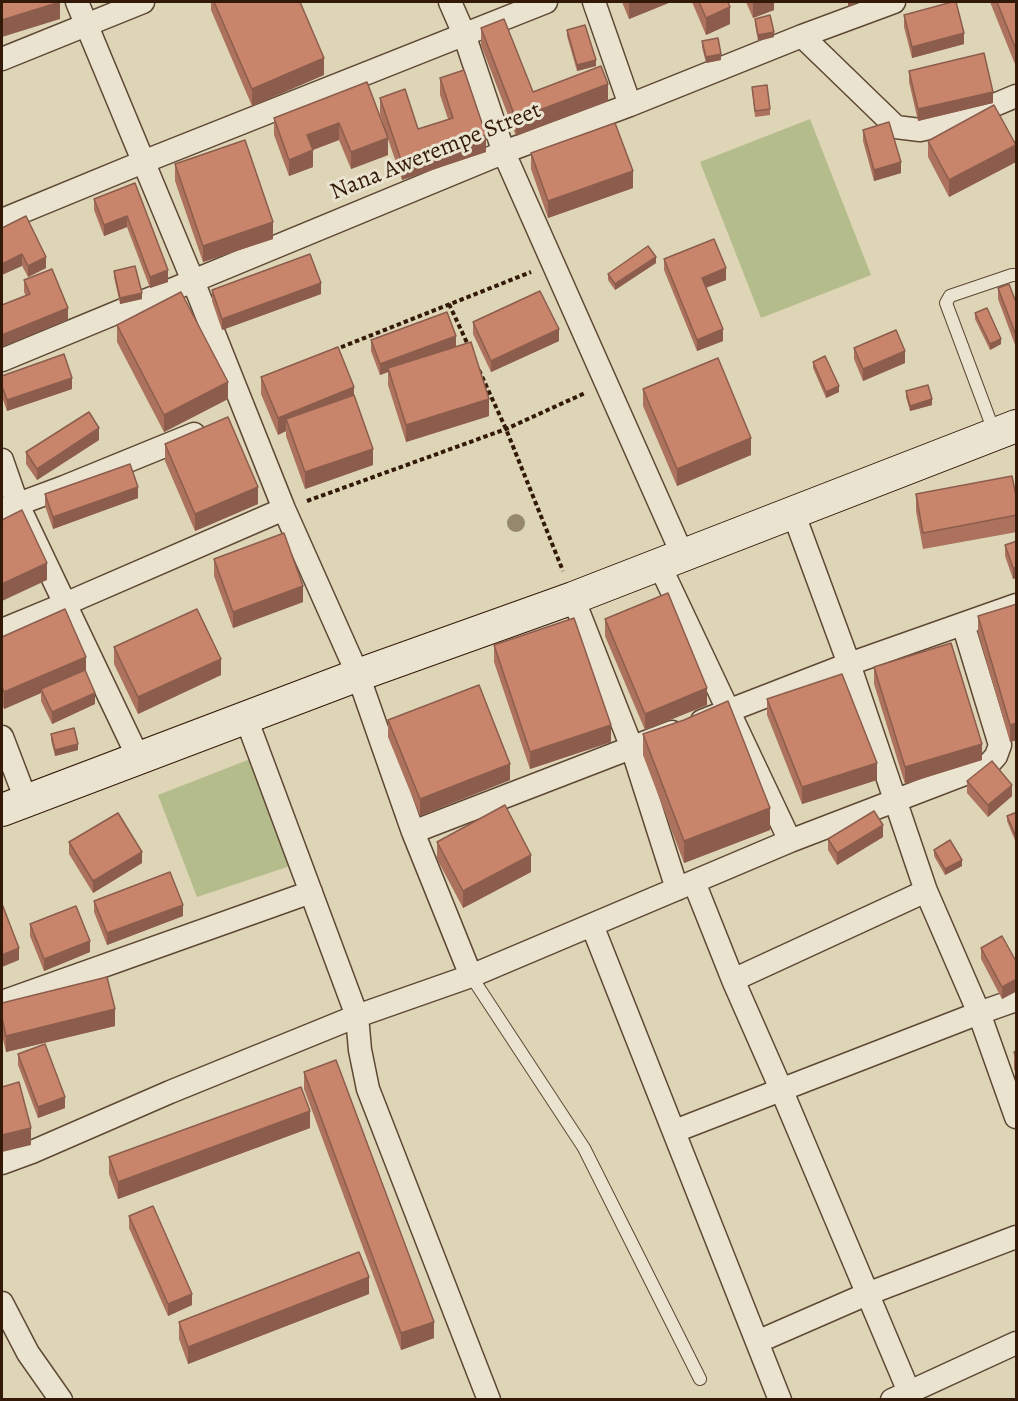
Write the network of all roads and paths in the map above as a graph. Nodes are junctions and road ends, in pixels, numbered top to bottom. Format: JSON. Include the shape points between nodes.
{"nodes":[{"id":1,"x":77,"y":2,"type":"edge"},
{"id":2,"x":143,"y":2,"type":"edge"},
{"id":3,"x":450,"y":2,"type":"edge"},
{"id":4,"x":546,"y":2,"type":"edge"},
{"id":5,"x":594,"y":2,"type":"edge"},
{"id":6,"x":894,"y":2,"type":"edge"},
{"id":7,"x":87,"y":24,"type":"junction"},
{"id":8,"x":464,"y":34,"type":"junction"},
{"id":9,"x":802,"y":36,"type":"junction"},
{"id":10,"x":2,"y":59,"type":"edge"},
{"id":11,"x":1017,"y":96,"type":"edge"},
{"id":12,"x":630,"y":105,"type":"junction"},
{"id":13,"x":504,"y":153,"type":"junction"},
{"id":14,"x":143,"y":162,"type":"junction"},
{"id":15,"x":2,"y":220,"type":"edge"},
{"id":16,"x":553,"y":262,"type":"junction"},
{"id":17,"x":1017,"y":275,"type":"edge"},
{"id":18,"x":193,"y":281,"type":"junction"},
{"id":19,"x":449,"y":304,"type":"junction"},
{"id":20,"x":332,"y":351,"type":"edge"},
{"id":21,"x":473,"y":356,"type":"edge"},
{"id":22,"x":2,"y":360,"type":"edge"},
{"id":23,"x":478,"y":366,"type":"edge"},
{"id":24,"x":606,"y":383,"type":"junction"},
{"id":25,"x":245,"y":413,"type":"junction"},
{"id":26,"x":506,"y":429,"type":"junction"},
{"id":27,"x":1006,"y":430,"type":"edge"},
{"id":28,"x":2,"y":460,"type":"edge"},
{"id":29,"x":9,"y":507,"type":"edge"},
{"id":30,"x":289,"y":507,"type":"junction"},
{"id":31,"x":793,"y":512,"type":"junction"},
{"id":32,"x":671,"y":560,"type":"junction"},
{"id":33,"x":573,"y":598,"type":"junction"},
{"id":34,"x":526,"y":602,"type":"dead end"},
{"id":35,"x":65,"y":604,"type":"junction"},
{"id":36,"x":1017,"y":606,"type":"edge"},
{"id":37,"x":963,"y":624,"type":"junction"},
{"id":38,"x":2,"y":630,"type":"edge"},
{"id":39,"x":849,"y":664,"type":"junction"},
{"id":40,"x":358,"y":675,"type":"junction"},
{"id":41,"x":728,"y":711,"type":"junction"},
{"id":42,"x":246,"y":718,"type":"junction"},
{"id":43,"x":2,"y":737,"type":"edge"},
{"id":44,"x":632,"y":748,"type":"junction"},
{"id":45,"x":138,"y":757,"type":"junction"},
{"id":46,"x":895,"y":800,"type":"junction"},
{"id":47,"x":14,"y":805,"type":"edge"},
{"id":48,"x":413,"y":832,"type":"junction"},
{"id":49,"x":790,"y":841,"type":"junction"},
{"id":50,"x":686,"y":885,"type":"junction"},
{"id":51,"x":926,"y":891,"type":"junction"},
{"id":52,"x":310,"y":892,"type":"junction"},
{"id":53,"x":592,"y":925,"type":"junction"},
{"id":54,"x":471,"y":976,"type":"junction"},
{"id":55,"x":733,"y":980,"type":"junction"},
{"id":56,"x":1017,"y":1000,"type":"edge"},
{"id":57,"x":2,"y":1002,"type":"edge"},
{"id":58,"x":979,"y":1013,"type":"junction"},
{"id":59,"x":357,"y":1016,"type":"junction"},
{"id":60,"x":781,"y":1089,"type":"junction"},
{"id":61,"x":1017,"y":1117,"type":"edge"},
{"id":62,"x":675,"y":1131,"type":"junction"},
{"id":63,"x":2,"y":1163,"type":"edge"},
{"id":64,"x":1017,"y":1237,"type":"edge"},
{"id":65,"x":867,"y":1294,"type":"junction"},
{"id":66,"x":2,"y":1303,"type":"edge"},
{"id":67,"x":757,"y":1342,"type":"junction"},
{"id":68,"x":1017,"y":1343,"type":"edge"},
{"id":69,"x":700,"y":1379,"type":"dead end"},
{"id":70,"x":904,"y":1397,"type":"edge"},
{"id":71,"x":61,"y":1400,"type":"edge"},
{"id":72,"x":489,"y":1400,"type":"edge"},
{"id":73,"x":780,"y":1400,"type":"edge"}],
"edges":[{"from":1,"to":7,"type":"street"},
{"from":2,"to":7,"type":"street"},
{"from":3,"to":8,"type":"street"},
{"from":4,"to":8,"type":"street"},
{"from":5,"to":12,"type":"street"},
{"from":6,"to":9,"type":"street","name":"Nana Awerempe Street"},
{"from":7,"to":10,"type":"street"},
{"from":7,"to":14,"type":"street"},
{"from":8,"to":13,"type":"street"},
{"from":8,"to":14,"type":"street"},
{"from":9,"to":11,"type":"street","via":[[896,127],[920,130],[954,122]]},
{"from":9,"to":12,"type":"street","name":"Nana Awerempe Street"},
{"from":12,"to":13,"type":"street","name":"Nana Awerempe Street"},
{"from":13,"to":16,"type":"street"},
{"from":13,"to":18,"type":"street","name":"Nana Awerempe Street"},
{"from":14,"to":15,"type":"street"},
{"from":14,"to":18,"type":"street"},
{"from":16,"to":19,"type":"path"},
{"from":16,"to":24,"type":"street"},
{"from":17,"to":27,"type":"lane","via":[[950,296],[946,303]]},
{"from":18,"to":22,"type":"street","name":"Nana Awerempe Street"},
{"from":18,"to":25,"type":"street"},
{"from":19,"to":20,"type":"path"},
{"from":19,"to":21,"type":"path"},
{"from":23,"to":26,"type":"path"},
{"from":24,"to":26,"type":"path"},
{"from":24,"to":32,"type":"street"},
{"from":25,"to":29,"type":"street"},
{"from":25,"to":30,"type":"street"},
{"from":26,"to":30,"type":"path"},
{"from":26,"to":33,"type":"path"},
{"from":27,"to":31,"type":"street"},
{"from":28,"to":29,"type":"street"},
{"from":29,"to":35,"type":"street"},
{"from":30,"to":34,"type":"street","via":[[322,561],[364,660]]},
{"from":30,"to":35,"type":"street"},
{"from":30,"to":40,"type":"street"},
{"from":31,"to":32,"type":"street"},
{"from":31,"to":39,"type":"street"},
{"from":32,"to":33,"type":"street"},
{"from":32,"to":41,"type":"street"},
{"from":33,"to":40,"type":"street"},
{"from":33,"to":44,"type":"street"},
{"from":35,"to":38,"type":"street"},
{"from":35,"to":45,"type":"street"},
{"from":36,"to":37,"type":"street"},
{"from":37,"to":39,"type":"street"},
{"from":37,"to":46,"type":"street","via":[[1000,745],[996,756],[988,765]]},
{"from":39,"to":41,"type":"street"},
{"from":39,"to":46,"type":"street"},
{"from":40,"to":42,"type":"street"},
{"from":40,"to":48,"type":"street"},
{"from":41,"to":44,"type":"street"},
{"from":41,"to":49,"type":"street"},
{"from":42,"to":45,"type":"street"},
{"from":42,"to":52,"type":"street"},
{"from":43,"to":47,"type":"street"},
{"from":44,"to":48,"type":"street"},
{"from":44,"to":50,"type":"street"},
{"from":45,"to":47,"type":"street"},
{"from":46,"to":49,"type":"street"},
{"from":46,"to":51,"type":"street"},
{"from":48,"to":54,"type":"street"},
{"from":49,"to":50,"type":"street"},
{"from":50,"to":53,"type":"street"},
{"from":50,"to":55,"type":"street"},
{"from":51,"to":55,"type":"street"},
{"from":51,"to":58,"type":"street"},
{"from":52,"to":57,"type":"street"},
{"from":52,"to":59,"type":"street"},
{"from":53,"to":54,"type":"street"},
{"from":53,"to":62,"type":"street"},
{"from":54,"to":59,"type":"street"},
{"from":54,"to":69,"type":"lane","via":[[584,1148]]},
{"from":55,"to":60,"type":"street"},
{"from":56,"to":58,"type":"street"},
{"from":58,"to":60,"type":"street"},
{"from":58,"to":61,"type":"street"},
{"from":59,"to":63,"type":"street"},
{"from":59,"to":72,"type":"street","via":[[368,1089]]},
{"from":60,"to":62,"type":"street"},
{"from":60,"to":65,"type":"street"},
{"from":62,"to":67,"type":"street"},
{"from":64,"to":65,"type":"street"},
{"from":65,"to":67,"type":"street"},
{"from":65,"to":70,"type":"street"},
{"from":66,"to":71,"type":"street","via":[[28,1353]]},
{"from":67,"to":73,"type":"street"},
{"from":68,"to":70,"type":"street"}]}
